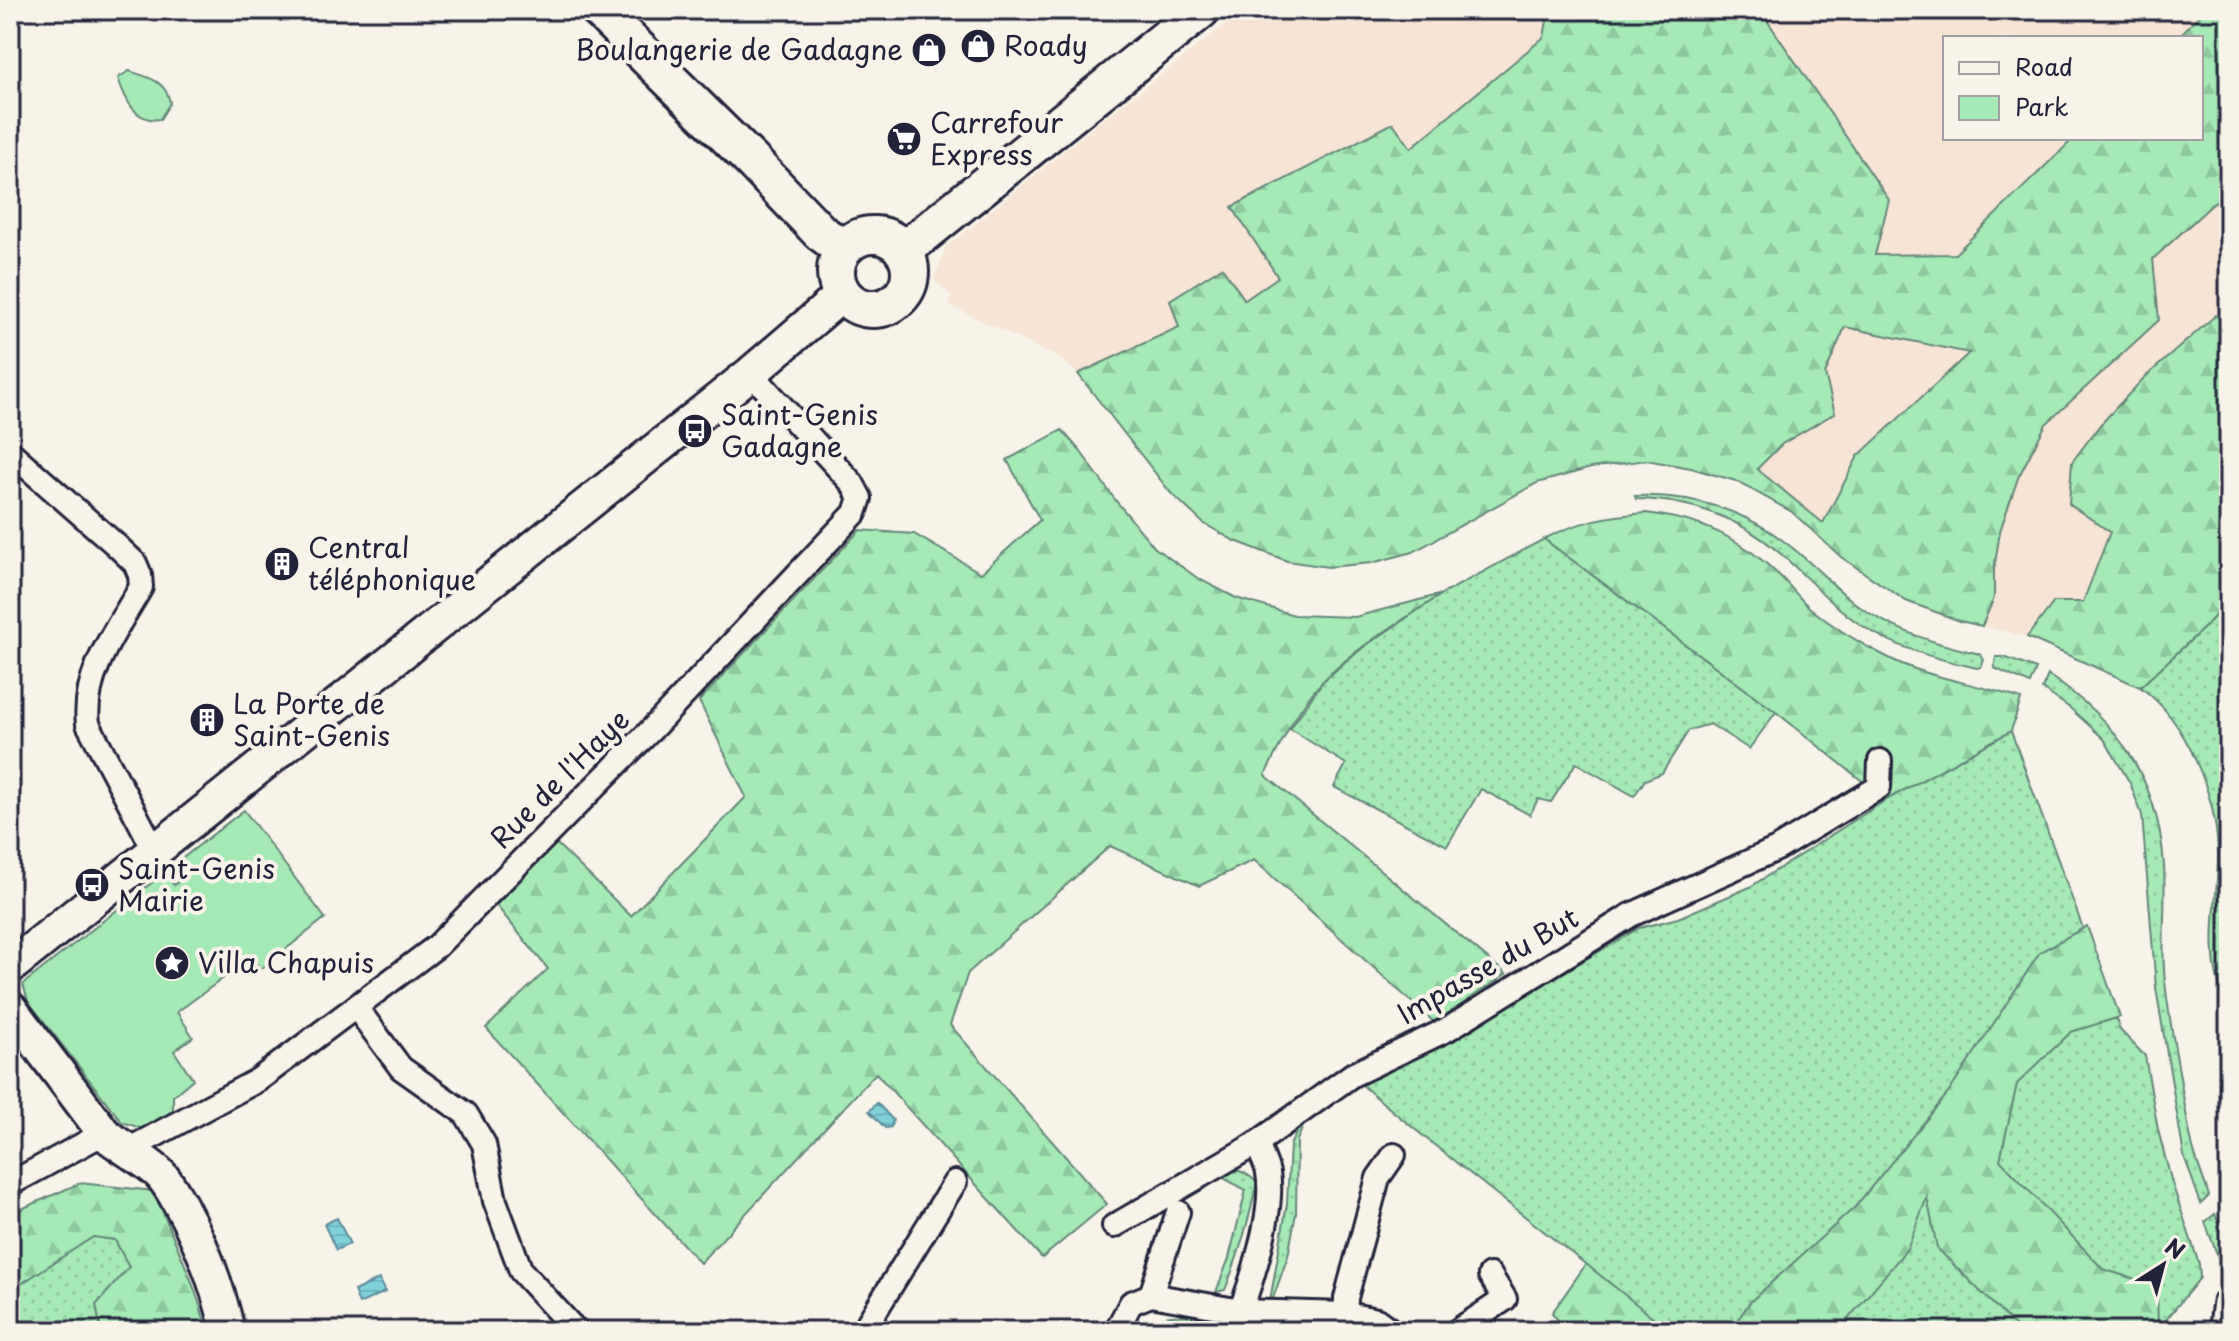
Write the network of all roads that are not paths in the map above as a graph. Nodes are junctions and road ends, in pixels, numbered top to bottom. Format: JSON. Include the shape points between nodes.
{"nodes":[{"id":1,"x":599,"y":10,"type":"edge"},
{"id":2,"x":1201,"y":10,"type":"edge"},
{"id":3,"x":843,"y":249,"type":"junction"},
{"id":4,"x":903,"y":251,"type":"junction"},
{"id":5,"x":843,"y":294,"type":"junction"},
{"id":6,"x":751,"y":373,"type":"junction"},
{"id":7,"x":10,"y":452,"type":"edge"},
{"id":8,"x":1880,"y":761,"type":"dead end"},
{"id":9,"x":155,"y":851,"type":"junction"},
{"id":10,"x":11,"y":964,"type":"edge"},
{"id":11,"x":356,"y":1007,"type":"junction"},
{"id":12,"x":10,"y":1008,"type":"edge"},
{"id":13,"x":115,"y":1142,"type":"junction"},
{"id":14,"x":1257,"y":1143,"type":"junction"},
{"id":15,"x":1394,"y":1155,"type":"dead end"},
{"id":16,"x":955,"y":1182,"type":"dead end"},
{"id":17,"x":10,"y":1184,"type":"edge"},
{"id":18,"x":1178,"y":1212,"type":"dead end"},
{"id":19,"x":1114,"y":1226,"type":"dead end"},
{"id":20,"x":1490,"y":1275,"type":"dead end"},
{"id":21,"x":1151,"y":1295,"type":"junction"},
{"id":22,"x":2229,"y":1305,"type":"edge"},
{"id":23,"x":1236,"y":1321,"type":"edge"},
{"id":24,"x":1346,"y":1323,"type":"edge"},
{"id":25,"x":586,"y":1329,"type":"edge"},
{"id":26,"x":228,"y":1331,"type":"edge"},
{"id":27,"x":863,"y":1331,"type":"edge"},
{"id":28,"x":1116,"y":1331,"type":"edge"},
{"id":29,"x":1392,"y":1331,"type":"edge"},
{"id":30,"x":1457,"y":1331,"type":"edge"},
{"id":31,"x":2226,"y":1331,"type":"edge"}],
"edges":[{"from":1,"to":3,"type":"main road"},
{"from":2,"to":4,"type":"main road"},
{"from":3,"to":4,"type":"main road","via":[[873,235],[895,242]]},
{"from":3,"to":5,"type":"main road","via":[[835,272]]},
{"from":4,"to":5,"type":"main road","via":[[909,282],[897,301],[867,309]]},
{"from":5,"to":6,"type":"main road"},
{"from":6,"to":9,"type":"main road"},
{"from":6,"to":11,"type":"street","name":"Rue de l'Haye","via":[[852,483],[860,498],[855,513],[437,946]]},
{"from":7,"to":9,"type":"street","via":[[116,545],[140,575],[141,587],[98,663],[86,707],[88,724]]},
{"from":8,"to":14,"type":"street","name":"Impasse du But","via":[[1879,787],[1777,849],[1631,915],[1448,1029],[1352,1075]]},
{"from":9,"to":10,"type":"main road"},
{"from":11,"to":13,"type":"street","name":"Rue de l'Haye","via":[[258,1080]]},
{"from":11,"to":25,"type":"street","via":[[401,1068],[466,1114],[484,1144],[495,1201],[521,1271]]},
{"from":12,"to":13,"type":"main road"},
{"from":13,"to":17,"type":"street","name":"Rue de l'Haye"},
{"from":13,"to":26,"type":"main road","via":[[159,1173],[176,1197],[214,1281]]},
{"from":14,"to":19,"type":"street","name":"Impasse du But"},
{"from":14,"to":23,"type":"street","via":[[1268,1171],[1270,1202]]},
{"from":15,"to":24,"type":"street","via":[[1378,1178],[1346,1298]]},
{"from":16,"to":27,"type":"street"},
{"from":18,"to":21,"type":"street"},
{"from":20,"to":30,"type":"street","via":[[1505,1299]]},
{"from":21,"to":23,"type":"street"},
{"from":21,"to":28,"type":"street","via":[[1131,1303]]},
{"from":22,"to":31,"type":"main road"},
{"from":23,"to":24,"type":"street"},
{"from":24,"to":29,"type":"street","via":[[1377,1320]]}]}
